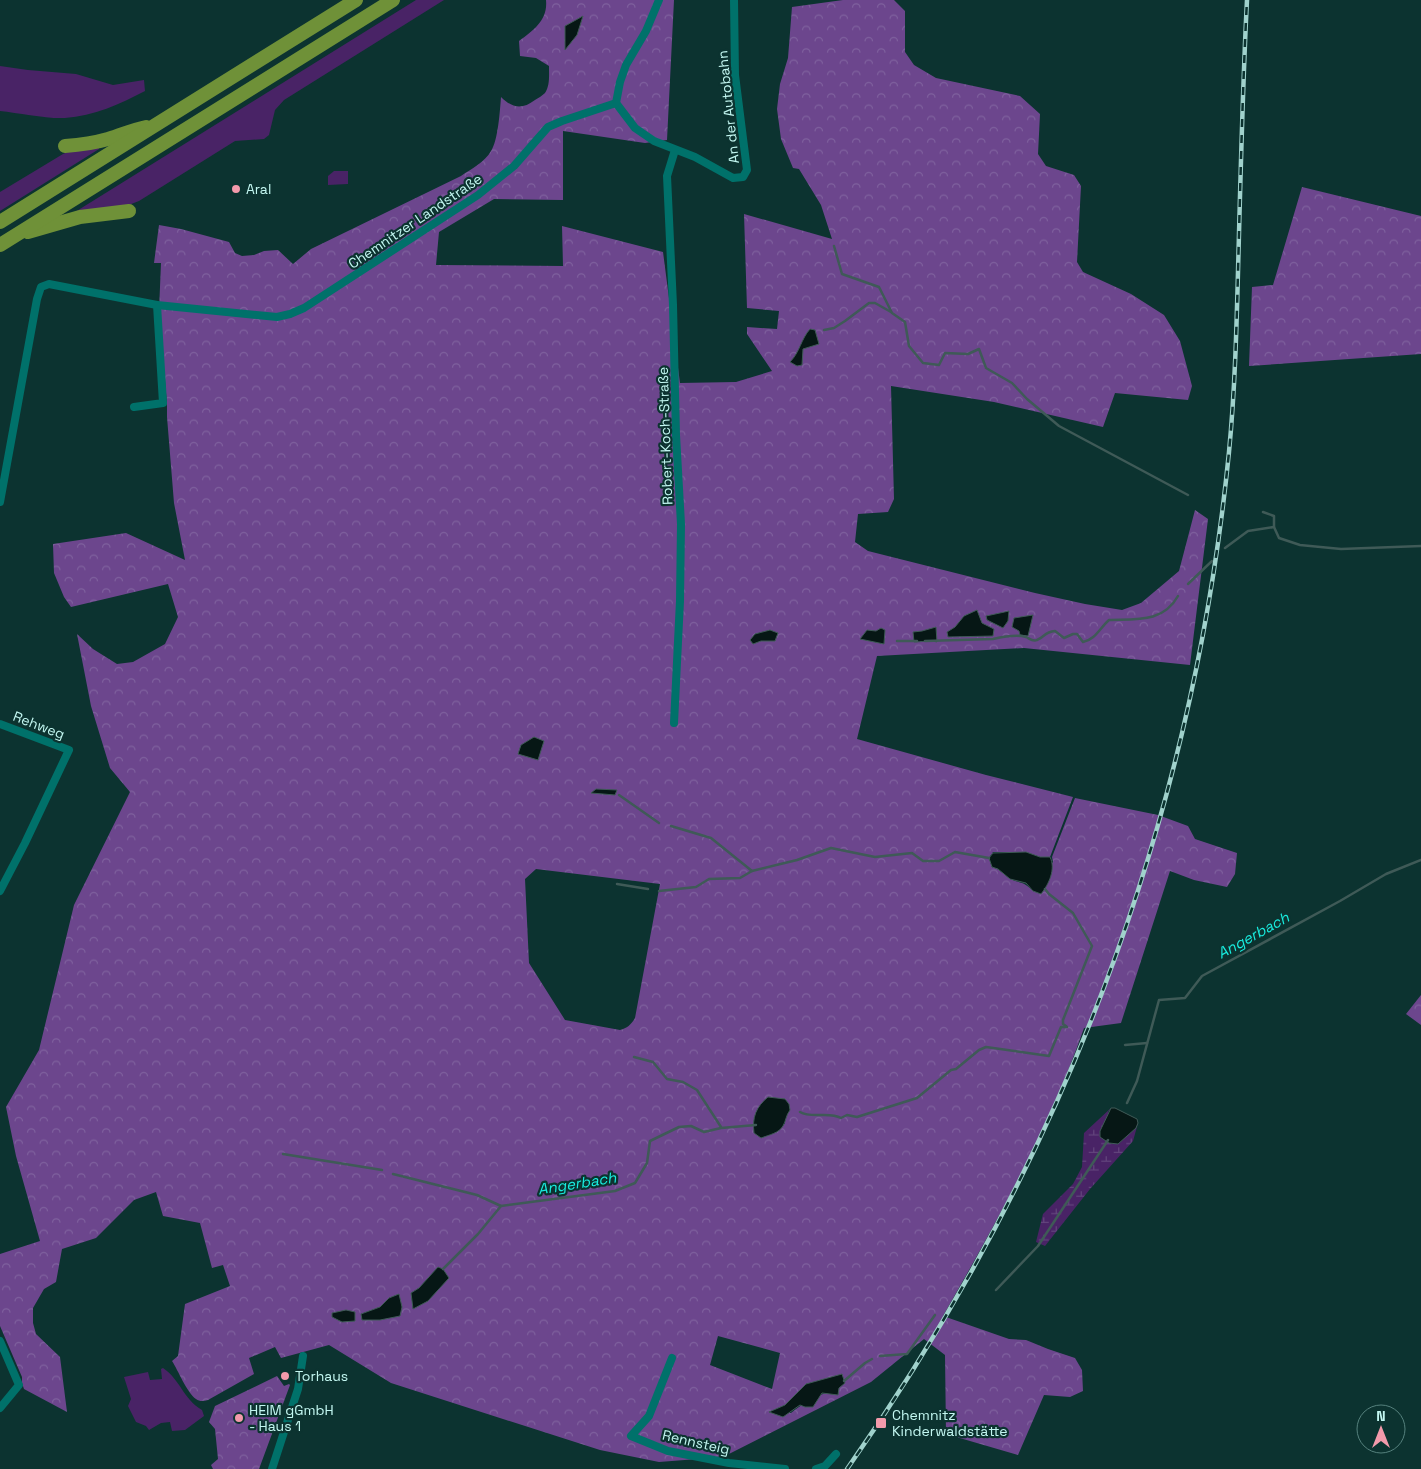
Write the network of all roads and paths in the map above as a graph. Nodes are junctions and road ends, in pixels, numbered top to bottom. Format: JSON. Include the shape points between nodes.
{"nodes":[{"id":1,"x":356,"y":0,"type":"edge"},
{"id":2,"x":393,"y":0,"type":"edge"},
{"id":3,"x":659,"y":0,"type":"edge"},
{"id":4,"x":734,"y":0,"type":"edge"},
{"id":5,"x":616,"y":104,"type":"junction"},
{"id":6,"x":154,"y":126,"type":"junction"},
{"id":7,"x":65,"y":146,"type":"dead end"},
{"id":8,"x":674,"y":150,"type":"junction"},
{"id":9,"x":129,"y":211,"type":"dead end"},
{"id":10,"x":0,"y":222,"type":"edge"},
{"id":11,"x":15,"y":235,"type":"junction"},
{"id":12,"x":0,"y":245,"type":"edge"},
{"id":13,"x":157,"y":305,"type":"junction"},
{"id":14,"x":134,"y":407,"type":"dead end"},
{"id":15,"x":0,"y":502,"type":"edge"},
{"id":16,"x":674,"y":723,"type":"dead end"},
{"id":17,"x":0,"y":724,"type":"edge"},
{"id":18,"x":0,"y":890,"type":"edge"},
{"id":19,"x":0,"y":1341,"type":"edge"},
{"id":20,"x":303,"y":1356,"type":"dead end"},
{"id":21,"x":672,"y":1358,"type":"dead end"},
{"id":22,"x":0,"y":1408,"type":"edge"},
{"id":23,"x":836,"y":1454,"type":"dead end"},
{"id":24,"x":272,"y":1469,"type":"edge"},
{"id":25,"x":785,"y":1469,"type":"edge"},
{"id":26,"x":816,"y":1469,"type":"edge"}],
"edges":[{"from":1,"to":6,"type":"highway"},
{"from":2,"to":11,"type":"highway"},
{"from":3,"to":5,"type":"street","via":[[626,65]]},
{"from":4,"to":8,"type":"street","name":"An der Autobahn","via":[[735,75],[746,175],[733,178]]},
{"from":5,"to":8,"type":"street","name":"An der Autobahn","via":[[644,135]]},
{"from":5,"to":13,"type":"street","name":"Chemnitzer Landstraße","via":[[548,127],[514,166],[478,196],[304,308],[277,317]]},
{"from":6,"to":7,"type":"highway","via":[[88,144]]},
{"from":6,"to":10,"type":"highway"},
{"from":8,"to":16,"type":"street","name":"Robert-Koch-Straße","via":[[667,176],[681,524]]},
{"from":9,"to":11,"type":"highway","via":[[80,217]]},
{"from":11,"to":12,"type":"highway"},
{"from":13,"to":14,"type":"street","via":[[163,403]]},
{"from":13,"to":15,"type":"street","name":"Chemnitzer Landstraße","via":[[49,284],[41,287]]},
{"from":17,"to":18,"type":"street","name":"Rehweg","via":[[69,750]]},
{"from":19,"to":22,"type":"street","via":[[18,1385]]},
{"from":20,"to":24,"type":"street","via":[[298,1389]]},
{"from":21,"to":25,"type":"street","name":"Rennsteig","via":[[649,1416],[632,1436],[668,1451]]},
{"from":23,"to":26,"type":"street","via":[[825,1466]]}]}
